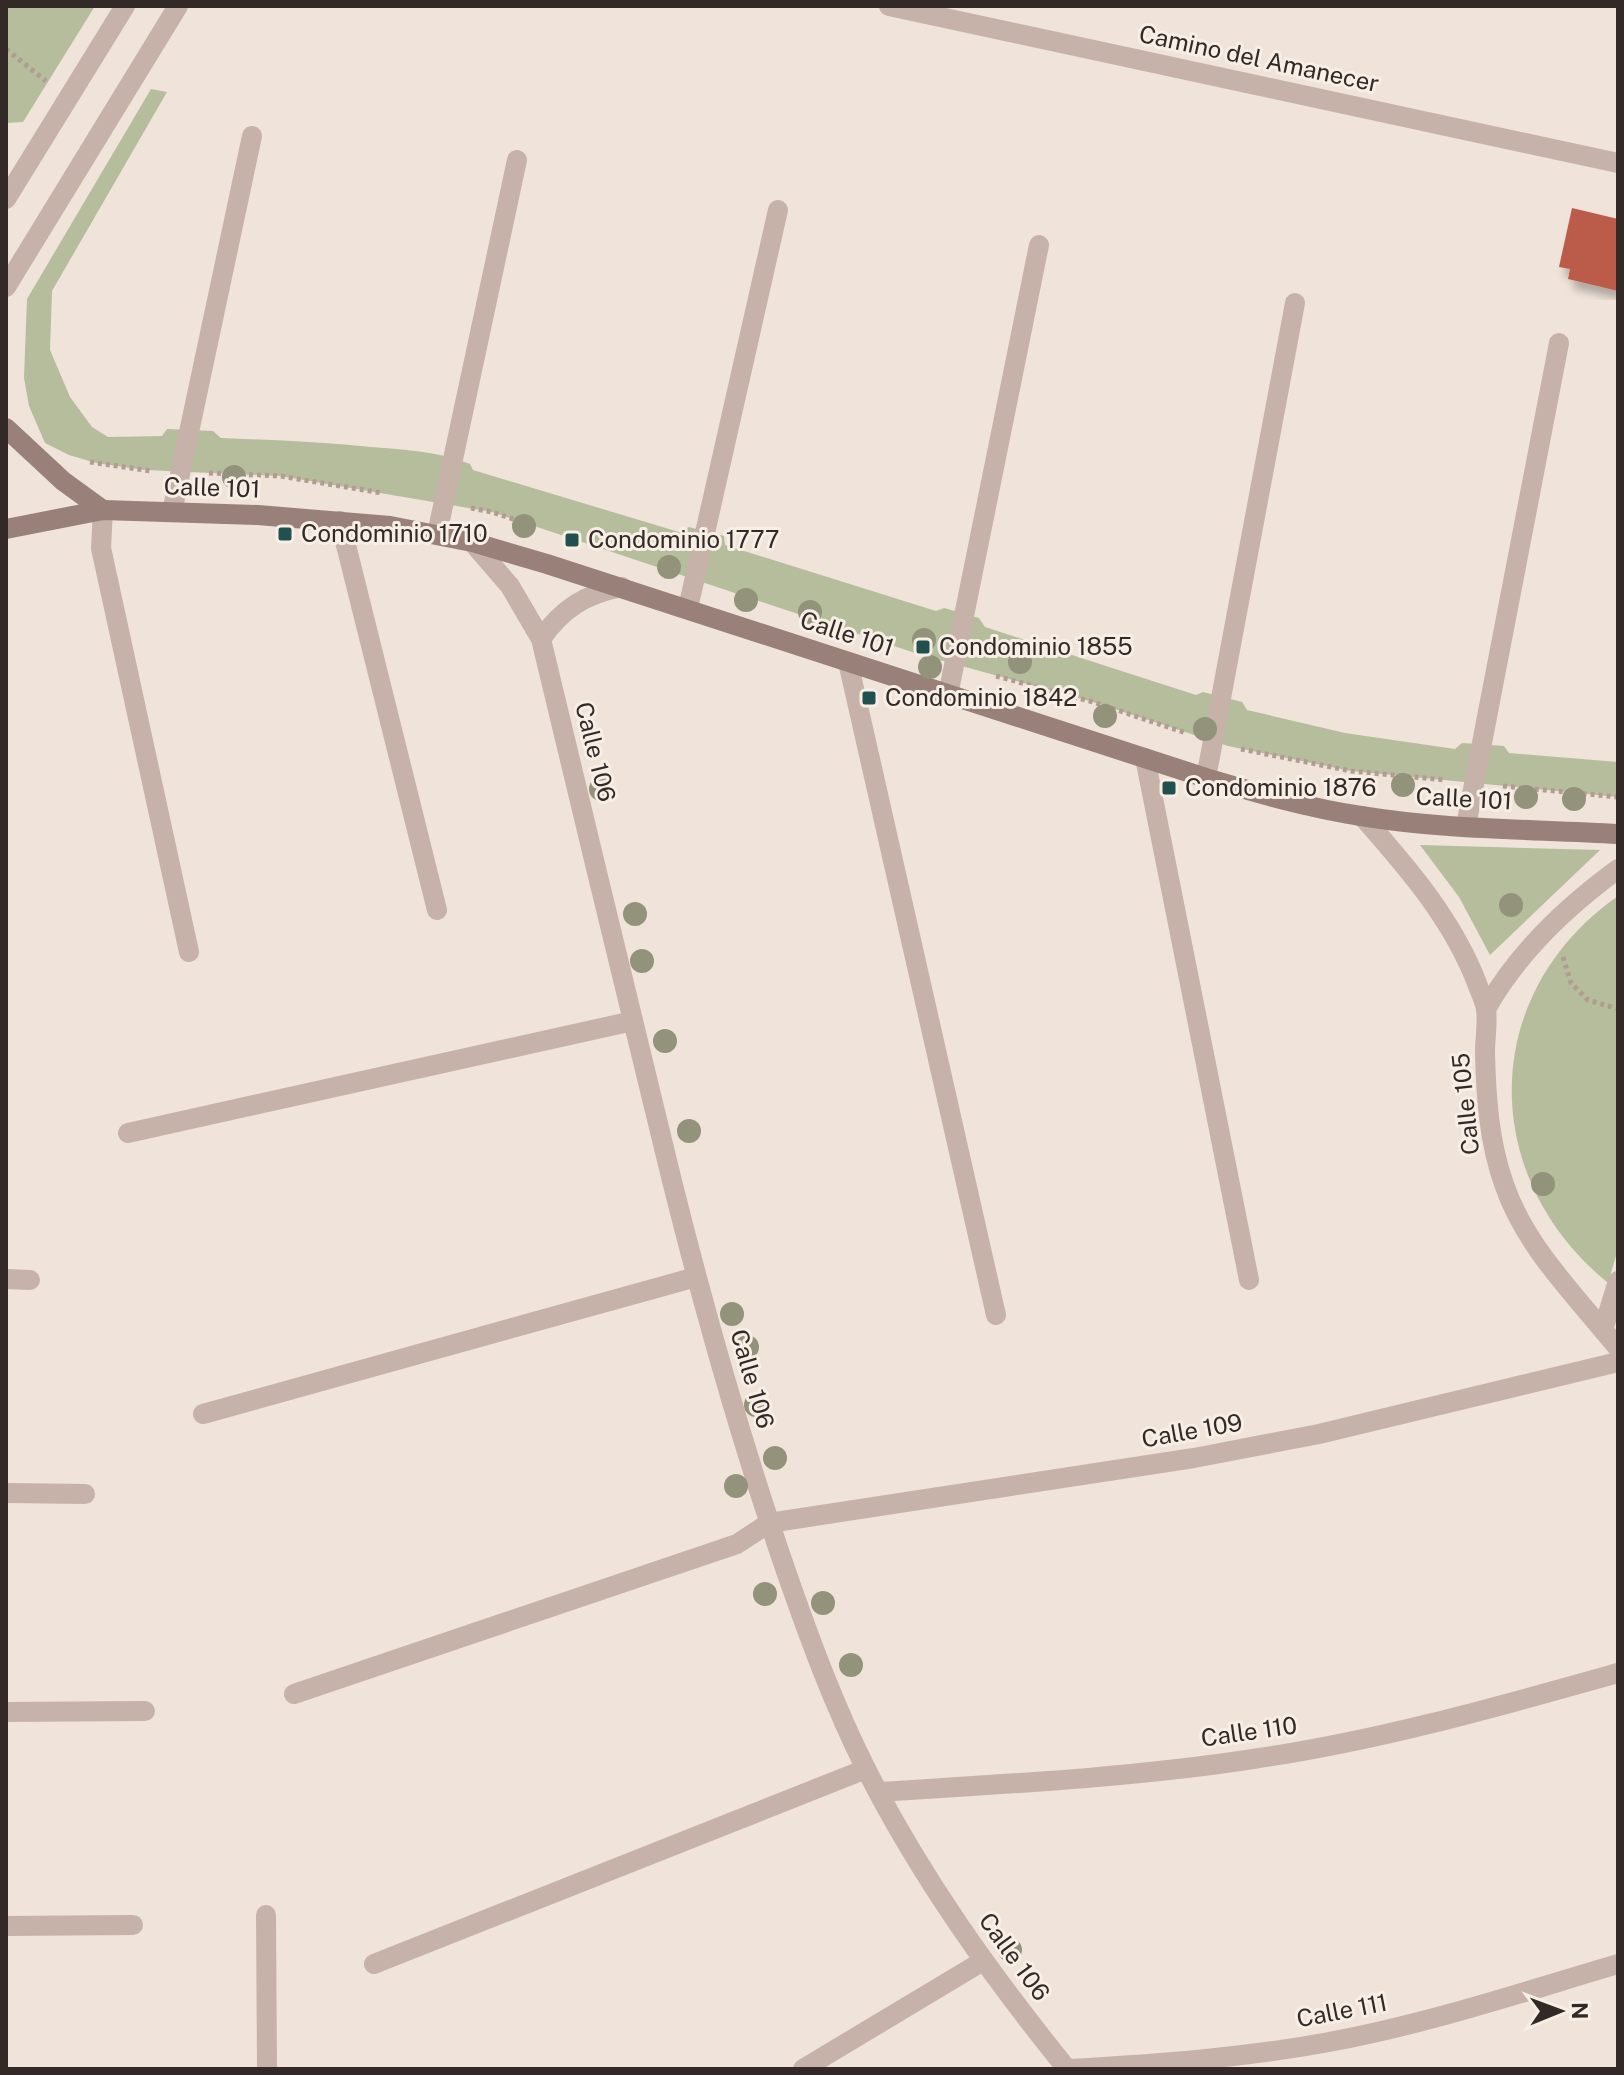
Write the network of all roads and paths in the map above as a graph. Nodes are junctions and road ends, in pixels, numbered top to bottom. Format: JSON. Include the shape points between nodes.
{"nodes":[{"id":1,"x":125,"y":6,"type":"edge"},
{"id":2,"x":178,"y":6,"type":"edge"},
{"id":3,"x":889,"y":6,"type":"edge"},
{"id":4,"x":6,"y":49,"type":"edge"},
{"id":5,"x":68,"y":100,"type":"junction"},
{"id":6,"x":252,"y":136,"type":"dead end"},
{"id":7,"x":517,"y":160,"type":"dead end"},
{"id":8,"x":1618,"y":163,"type":"edge"},
{"id":9,"x":6,"y":199,"type":"edge"},
{"id":10,"x":778,"y":210,"type":"dead end"},
{"id":11,"x":1039,"y":245,"type":"dead end"},
{"id":12,"x":6,"y":287,"type":"edge"},
{"id":13,"x":1295,"y":303,"type":"dead end"},
{"id":14,"x":1559,"y":343,"type":"dead end"},
{"id":15,"x":6,"y":428,"type":"edge"},
{"id":16,"x":103,"y":510,"type":"junction"},
{"id":17,"x":172,"y":512,"type":"junction"},
{"id":18,"x":340,"y":521,"type":"junction"},
{"id":19,"x":6,"y":529,"type":"edge"},
{"id":20,"x":437,"y":534,"type":"junction"},
{"id":21,"x":472,"y":542,"type":"junction"},
{"id":22,"x":622,"y":587,"type":"junction"},
{"id":23,"x":688,"y":608,"type":"junction"},
{"id":24,"x":541,"y":639,"type":"junction"},
{"id":25,"x":848,"y":662,"type":"junction"},
{"id":26,"x":948,"y":695,"type":"junction"},
{"id":27,"x":1145,"y":758,"type":"junction"},
{"id":28,"x":1206,"y":778,"type":"junction"},
{"id":29,"x":1362,"y":816,"type":"junction"},
{"id":30,"x":1466,"y":826,"type":"junction"},
{"id":31,"x":1618,"y":834,"type":"edge"},
{"id":32,"x":1618,"y":869,"type":"edge"},
{"id":33,"x":437,"y":910,"type":"dead end"},
{"id":34,"x":1561,"y":950,"type":"dead end"},
{"id":35,"x":189,"y":952,"type":"dead end"},
{"id":36,"x":1486,"y":1009,"type":"junction"},
{"id":37,"x":1618,"y":1009,"type":"edge"},
{"id":38,"x":633,"y":1021,"type":"junction"},
{"id":39,"x":128,"y":1133,"type":"dead end"},
{"id":40,"x":696,"y":1277,"type":"junction"},
{"id":41,"x":6,"y":1279,"type":"edge"},
{"id":42,"x":30,"y":1280,"type":"dead end"},
{"id":43,"x":1249,"y":1280,"type":"dead end"},
{"id":44,"x":1618,"y":1281,"type":"edge"},
{"id":45,"x":996,"y":1315,"type":"dead end"},
{"id":46,"x":1603,"y":1330,"type":"junction"},
{"id":47,"x":1618,"y":1348,"type":"edge"},
{"id":48,"x":1618,"y":1362,"type":"edge"},
{"id":49,"x":203,"y":1414,"type":"dead end"},
{"id":50,"x":6,"y":1493,"type":"edge"},
{"id":51,"x":85,"y":1494,"type":"dead end"},
{"id":52,"x":769,"y":1523,"type":"junction"},
{"id":53,"x":1618,"y":1673,"type":"edge"},
{"id":54,"x":294,"y":1694,"type":"dead end"},
{"id":55,"x":145,"y":1711,"type":"dead end"},
{"id":56,"x":6,"y":1712,"type":"edge"},
{"id":57,"x":866,"y":1769,"type":"junction"},
{"id":58,"x":879,"y":1792,"type":"junction"},
{"id":59,"x":266,"y":1915,"type":"dead end"},
{"id":60,"x":133,"y":1925,"type":"dead end"},
{"id":61,"x":6,"y":1926,"type":"edge"},
{"id":62,"x":983,"y":1961,"type":"junction"},
{"id":63,"x":374,"y":1964,"type":"dead end"},
{"id":64,"x":1618,"y":1964,"type":"edge"},
{"id":65,"x":267,"y":2069,"type":"edge"},
{"id":66,"x":803,"y":2069,"type":"edge"},
{"id":67,"x":1068,"y":2069,"type":"edge"}],
"edges":[{"from":1,"to":5,"type":"street"},
{"from":2,"to":12,"type":"street"},
{"from":3,"to":8,"type":"street","name":"Camino del Amanecer"},
{"from":4,"to":5,"type":"path"},
{"from":5,"to":9,"type":"street"},
{"from":6,"to":17,"type":"street"},
{"from":7,"to":20,"type":"street"},
{"from":10,"to":23,"type":"street"},
{"from":11,"to":26,"type":"street"},
{"from":13,"to":28,"type":"street"},
{"from":14,"to":30,"type":"street"},
{"from":15,"to":16,"type":"main road"},
{"from":16,"to":17,"type":"main road","name":"Calle 101"},
{"from":16,"to":19,"type":"main road","name":"Calle 101"},
{"from":16,"to":35,"type":"street","via":[[101,548]]},
{"from":17,"to":18,"type":"main road","name":"Calle 101"},
{"from":18,"to":20,"type":"main road","name":"Calle 101"},
{"from":18,"to":33,"type":"street"},
{"from":20,"to":21,"type":"main road","name":"Calle 101"},
{"from":21,"to":22,"type":"main road","name":"Calle 101"},
{"from":21,"to":24,"type":"street","name":"Calle 106","via":[[510,586]]},
{"from":22,"to":23,"type":"main road","name":"Calle 101"},
{"from":22,"to":24,"type":"street","via":[[567,608]]},
{"from":23,"to":25,"type":"main road","name":"Calle 101"},
{"from":24,"to":38,"type":"street","name":"Calle 106"},
{"from":25,"to":26,"type":"main road","name":"Calle 101"},
{"from":25,"to":45,"type":"street"},
{"from":26,"to":27,"type":"main road","name":"Calle 101"},
{"from":27,"to":28,"type":"main road","name":"Calle 101"},
{"from":27,"to":43,"type":"street"},
{"from":28,"to":29,"type":"main road","name":"Calle 101"},
{"from":29,"to":30,"type":"main road","name":"Calle 101"},
{"from":29,"to":36,"type":"street","name":"Calle 105","via":[[1439,910]]},
{"from":30,"to":31,"type":"main road","name":"Calle 101"},
{"from":32,"to":36,"type":"street","via":[[1522,955]]},
{"from":34,"to":37,"type":"path","via":[[1571,983],[1588,1000]]},
{"from":36,"to":46,"type":"street","name":"Calle 105","via":[[1488,1113],[1504,1185],[1531,1240]]},
{"from":38,"to":39,"type":"street"},
{"from":38,"to":40,"type":"street","name":"Calle 106"},
{"from":40,"to":49,"type":"street"},
{"from":40,"to":52,"type":"street","name":"Calle 106"},
{"from":41,"to":42,"type":"street"},
{"from":44,"to":46,"type":"street"},
{"from":46,"to":47,"type":"street","name":"Calle 105"},
{"from":48,"to":52,"type":"street","name":"Calle 109","via":[[1319,1434],[1194,1458]]},
{"from":50,"to":51,"type":"street"},
{"from":52,"to":54,"type":"street","via":[[737,1544]]},
{"from":52,"to":57,"type":"street","name":"Calle 106","via":[[835,1703]]},
{"from":53,"to":58,"type":"street","name":"Calle 110","via":[[1408,1730],[1252,1759],[1083,1778]]},
{"from":55,"to":56,"type":"street"},
{"from":57,"to":58,"type":"street","name":"Calle 106"},
{"from":57,"to":63,"type":"street"},
{"from":58,"to":62,"type":"street","name":"Calle 106"},
{"from":59,"to":65,"type":"street"},
{"from":60,"to":61,"type":"street"},
{"from":62,"to":66,"type":"street"},
{"from":62,"to":67,"type":"street","name":"Calle 106"},
{"from":64,"to":67,"type":"street","name":"Calle 111","via":[[1330,2042],[1239,2056]]}]}
